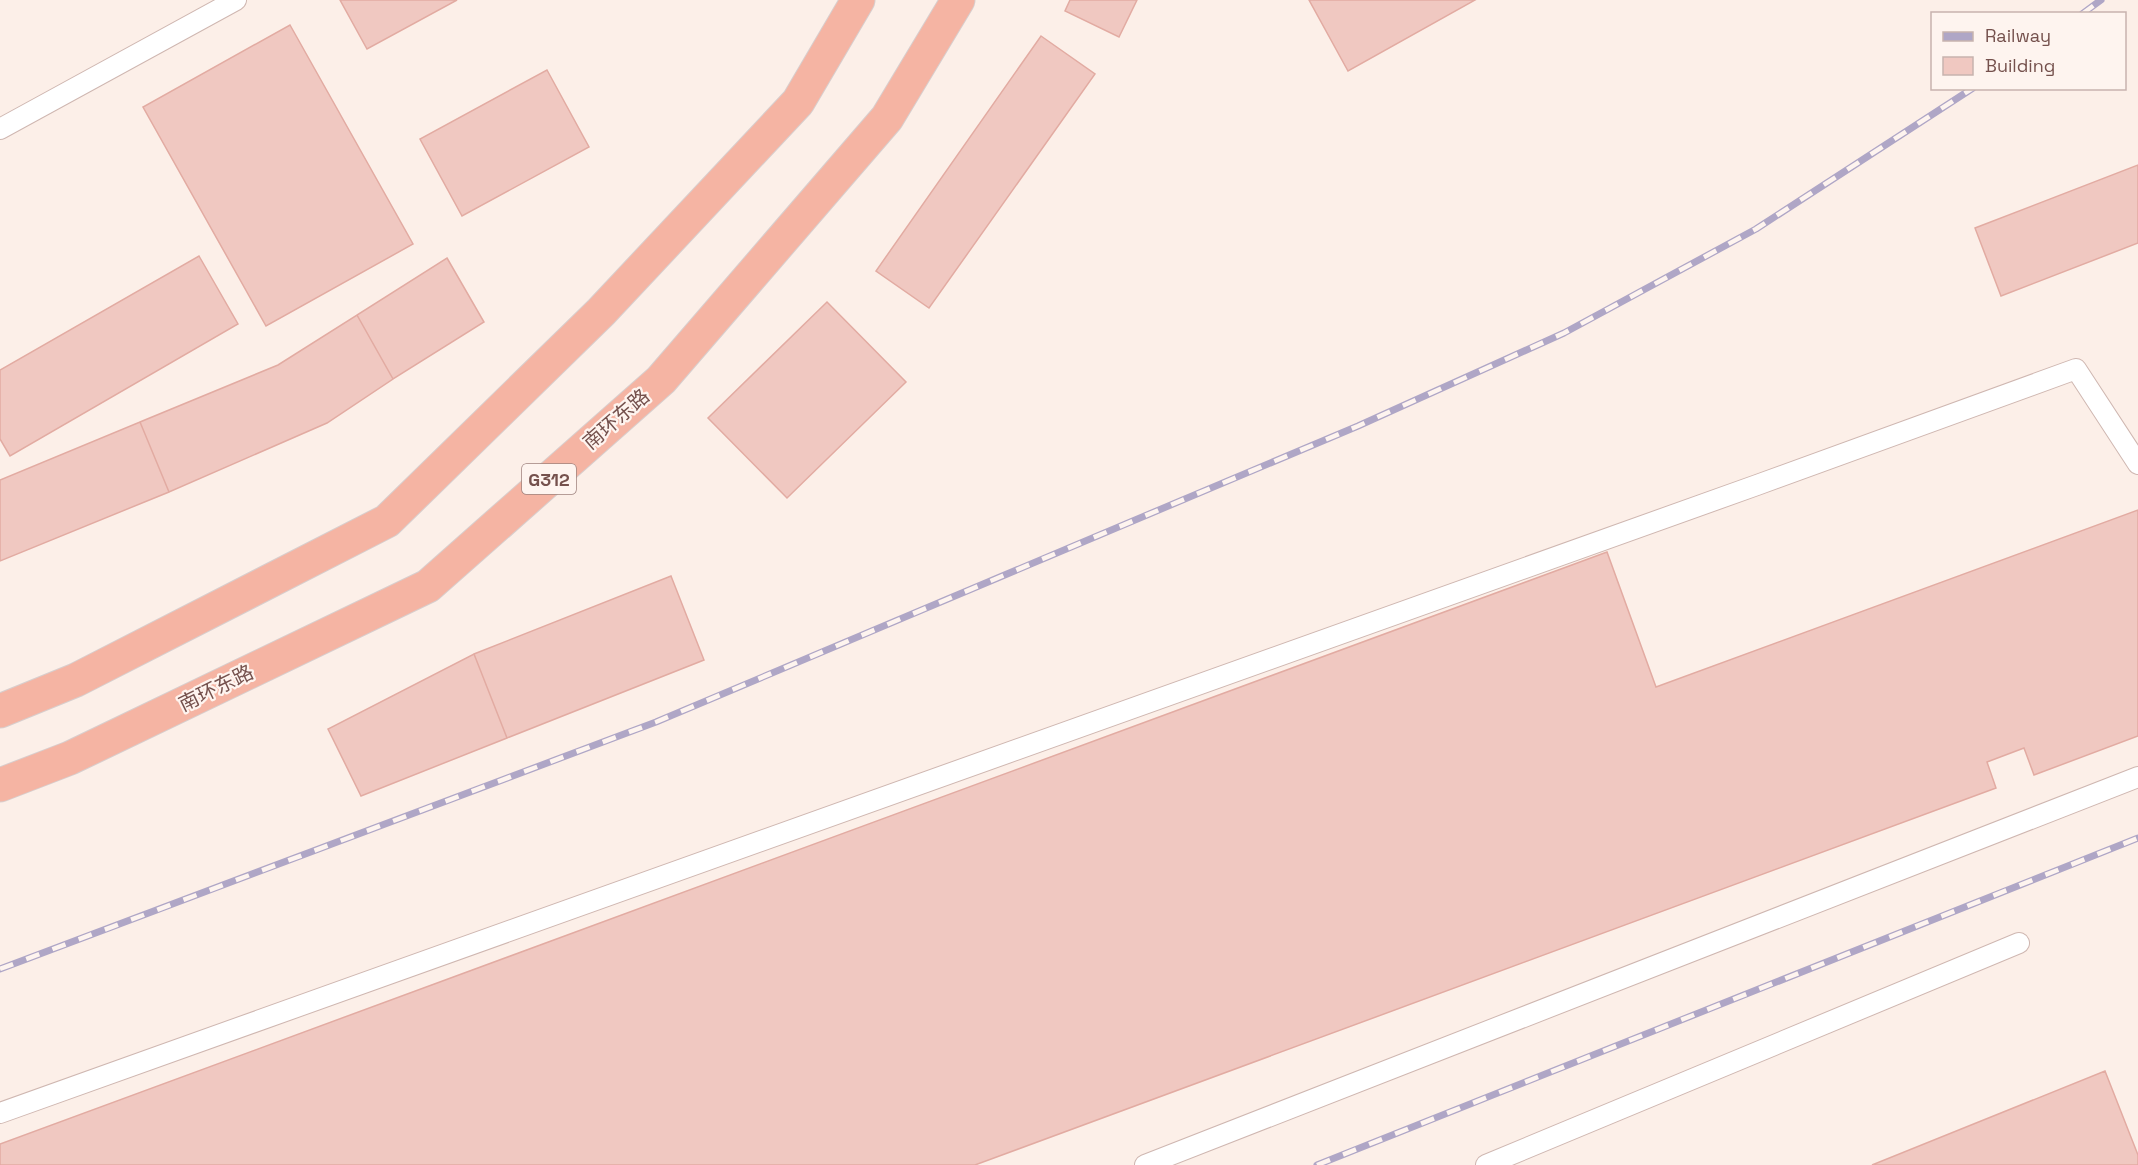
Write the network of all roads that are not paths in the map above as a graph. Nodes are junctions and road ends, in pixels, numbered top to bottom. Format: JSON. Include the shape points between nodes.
{"nodes":[{"id":1,"x":236,"y":0,"type":"edge"},
{"id":2,"x":858,"y":0,"type":"edge"},
{"id":3,"x":958,"y":0,"type":"edge"},
{"id":4,"x":0,"y":129,"type":"edge"},
{"id":5,"x":2138,"y":464,"type":"edge"},
{"id":6,"x":0,"y":711,"type":"edge"},
{"id":7,"x":2138,"y":777,"type":"edge"},
{"id":8,"x":0,"y":786,"type":"edge"},
{"id":9,"x":2019,"y":943,"type":"dead end"},
{"id":10,"x":0,"y":1113,"type":"edge"},
{"id":11,"x":1145,"y":1165,"type":"edge"},
{"id":12,"x":1486,"y":1165,"type":"edge"}],
"edges":[{"from":1,"to":4,"type":"lane"},
{"from":2,"to":6,"type":"highway","via":[[798,102],[602,312],[387,521],[76,680]]},
{"from":3,"to":8,"type":"highway","name":"南环东路","number":"G312","via":[[887,118],[661,380],[428,586],[70,758]]},
{"from":5,"to":10,"type":"lane","via":[[2076,369]]},
{"from":7,"to":11,"type":"lane"},
{"from":9,"to":12,"type":"lane"}]}
